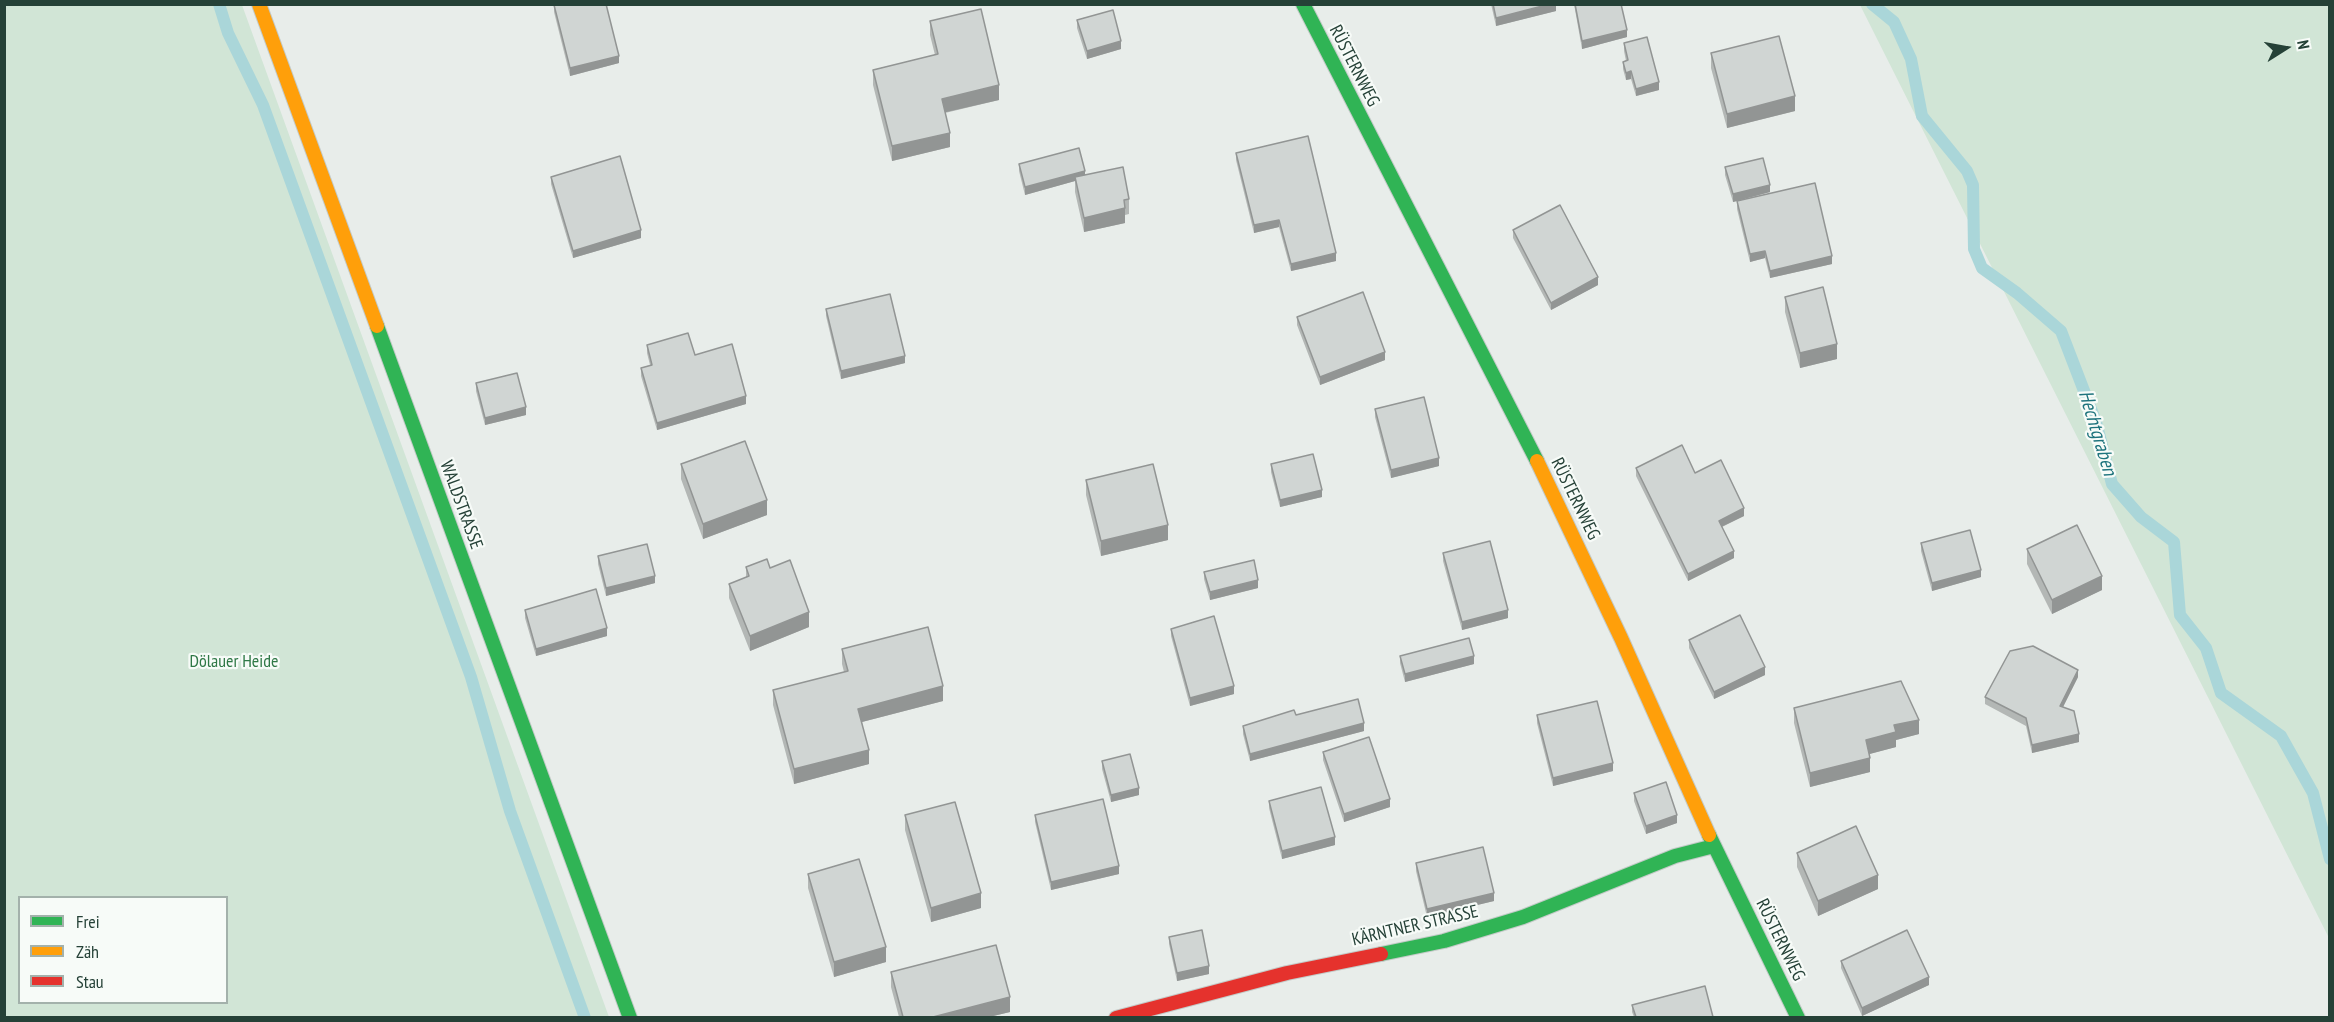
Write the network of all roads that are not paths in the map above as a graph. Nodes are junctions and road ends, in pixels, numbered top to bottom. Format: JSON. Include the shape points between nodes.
{"nodes":[{"id":1,"x":259,"y":4,"type":"edge"},
{"id":2,"x":1304,"y":4,"type":"edge"},
{"id":3,"x":1714,"y":846,"type":"junction"},
{"id":4,"x":630,"y":1017,"type":"edge"},
{"id":5,"x":1116,"y":1017,"type":"edge"},
{"id":6,"x":1798,"y":1017,"type":"edge"}],
"edges":[{"from":1,"to":4,"type":"street","name":"WALDSTRASSE"},
{"from":2,"to":3,"type":"street","name":"RÜSTERNWEG","via":[[1545,476]]},
{"from":3,"to":5,"type":"street","name":"KÄRNTNER STRASSE","via":[[1675,856],[1522,917],[1444,941],[1287,973]]},
{"from":3,"to":6,"type":"street","name":"RÜSTERNWEG"}]}
